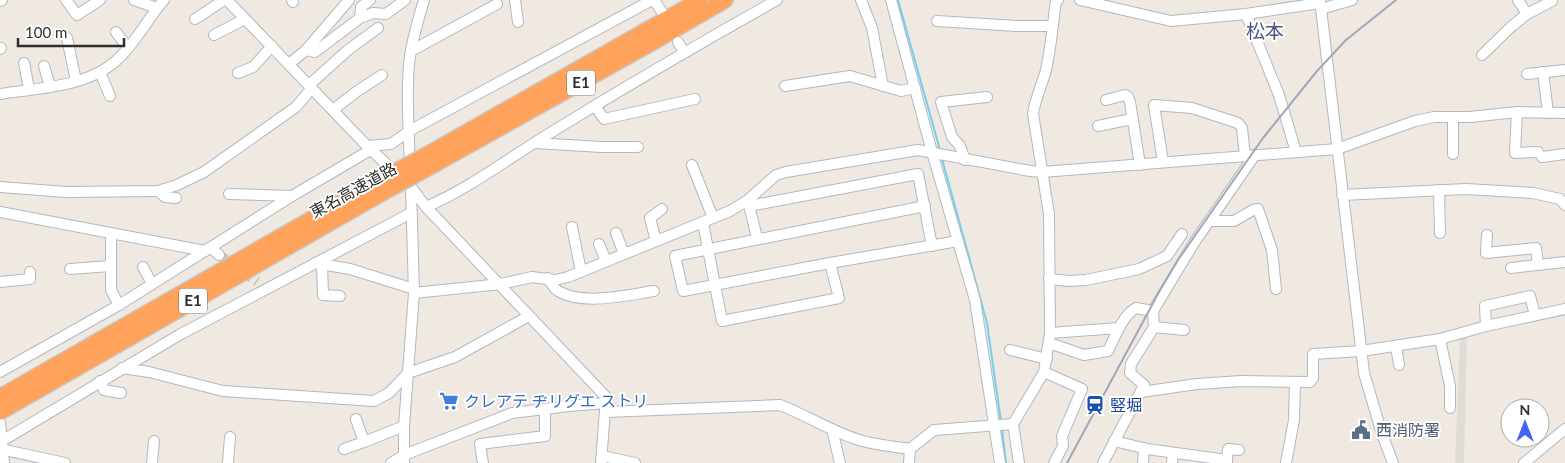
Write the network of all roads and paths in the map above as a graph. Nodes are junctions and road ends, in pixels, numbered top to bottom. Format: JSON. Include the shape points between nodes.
{"nodes":[{"id":1,"x":66,"y":0,"type":"edge"},
{"id":2,"x":100,"y":0,"type":"edge"},
{"id":3,"x":134,"y":0,"type":"edge"},
{"id":4,"x":226,"y":0,"type":"edge"},
{"id":5,"x":348,"y":0,"type":"edge"},
{"id":6,"x":370,"y":0,"type":"edge"},
{"id":7,"x":405,"y":0,"type":"edge"},
{"id":8,"x":424,"y":0,"type":"edge"},
{"id":9,"x":515,"y":0,"type":"edge"},
{"id":10,"x":653,"y":0,"type":"edge"},
{"id":11,"x":700,"y":0,"type":"edge"},
{"id":12,"x":725,"y":0,"type":"edge"},
{"id":13,"x":777,"y":0,"type":"edge"},
{"id":14,"x":860,"y":0,"type":"edge"},
{"id":15,"x":891,"y":0,"type":"edge"},
{"id":16,"x":1058,"y":0,"type":"edge"},
{"id":17,"x":1080,"y":0,"type":"edge"},
{"id":18,"x":1352,"y":0,"type":"edge"},
{"id":19,"x":1518,"y":0,"type":"edge"},
{"id":20,"x":1552,"y":1,"type":"dead end"},
{"id":21,"x":161,"y":4,"type":"edge"},
{"id":22,"x":497,"y":4,"type":"dead end"},
{"id":23,"x":1320,"y":4,"type":"edge"},
{"id":24,"x":1246,"y":14,"type":"junction"},
{"id":25,"x":1527,"y":14,"type":"junction"},
{"id":26,"x":664,"y":15,"type":"dead end"},
{"id":27,"x":360,"y":18,"type":"junction"},
{"id":28,"x":195,"y":19,"type":"dead end"},
{"id":29,"x":245,"y":19,"type":"junction"},
{"id":30,"x":937,"y":21,"type":"dead end"},
{"id":31,"x":518,"y":22,"type":"dead end"},
{"id":32,"x":1052,"y":26,"type":"junction"},
{"id":33,"x":378,"y":28,"type":"dead end"},
{"id":34,"x":116,"y":32,"type":"dead end"},
{"id":35,"x":214,"y":35,"type":"dead end"},
{"id":36,"x":67,"y":38,"type":"dead end"},
{"id":37,"x":678,"y":42,"type":"dead end"},
{"id":38,"x":272,"y":46,"type":"junction"},
{"id":39,"x":128,"y":48,"type":"junction"},
{"id":40,"x":306,"y":50,"type":"junction"},
{"id":41,"x":411,"y":51,"type":"junction"},
{"id":42,"x":684,"y":52,"type":"junction"},
{"id":43,"x":1482,"y":55,"type":"dead end"},
{"id":44,"x":24,"y":63,"type":"dead end"},
{"id":45,"x":290,"y":64,"type":"junction"},
{"id":46,"x":44,"y":66,"type":"dead end"},
{"id":47,"x":1565,"y":70,"type":"edge"},
{"id":48,"x":100,"y":72,"type":"junction"},
{"id":49,"x":1544,"y":72,"type":"junction"},
{"id":50,"x":238,"y":73,"type":"dead end"},
{"id":51,"x":1527,"y":74,"type":"dead end"},
{"id":52,"x":382,"y":75,"type":"dead end"},
{"id":53,"x":76,"y":80,"type":"junction"},
{"id":54,"x":50,"y":86,"type":"junction"},
{"id":55,"x":311,"y":86,"type":"junction"},
{"id":56,"x":785,"y":86,"type":"dead end"},
{"id":57,"x":883,"y":86,"type":"junction"},
{"id":58,"x":915,"y":88,"type":"junction"},
{"id":59,"x":29,"y":89,"type":"junction"},
{"id":60,"x":0,"y":94,"type":"edge"},
{"id":61,"x":110,"y":96,"type":"dead end"},
{"id":62,"x":986,"y":97,"type":"dead end"},
{"id":63,"x":695,"y":99,"type":"dead end"},
{"id":64,"x":1106,"y":100,"type":"dead end"},
{"id":65,"x":595,"y":106,"type":"junction"},
{"id":66,"x":333,"y":110,"type":"junction"},
{"id":67,"x":1517,"y":112,"type":"junction"},
{"id":68,"x":1548,"y":113,"type":"junction"},
{"id":69,"x":1565,"y":113,"type":"edge"},
{"id":70,"x":1453,"y":117,"type":"junction"},
{"id":71,"x":1132,"y":119,"type":"junction"},
{"id":72,"x":1098,"y":126,"type":"dead end"},
{"id":73,"x":409,"y":131,"type":"junction"},
{"id":74,"x":534,"y":143,"type":"junction"},
{"id":75,"x":370,"y":147,"type":"junction"},
{"id":76,"x":638,"y":147,"type":"dead end"},
{"id":77,"x":1337,"y":149,"type":"junction"},
{"id":78,"x":932,"y":152,"type":"junction"},
{"id":79,"x":1296,"y":152,"type":"junction"},
{"id":80,"x":1452,"y":154,"type":"dead end"},
{"id":81,"x":1565,"y":154,"type":"edge"},
{"id":82,"x":1250,"y":156,"type":"junction"},
{"id":83,"x":433,"y":158,"type":"junction"},
{"id":84,"x":965,"y":160,"type":"junction"},
{"id":85,"x":1163,"y":162,"type":"junction"},
{"id":86,"x":1140,"y":165,"type":"junction"},
{"id":87,"x":692,"y":166,"type":"dead end"},
{"id":88,"x":1042,"y":172,"type":"junction"},
{"id":89,"x":0,"y":187,"type":"edge"},
{"id":90,"x":411,"y":187,"type":"junction"},
{"id":91,"x":1439,"y":190,"type":"junction"},
{"id":92,"x":158,"y":191,"type":"junction"},
{"id":93,"x":229,"y":194,"type":"dead end"},
{"id":94,"x":1342,"y":195,"type":"junction"},
{"id":95,"x":292,"y":196,"type":"junction"},
{"id":96,"x":176,"y":198,"type":"dead end"},
{"id":97,"x":748,"y":203,"type":"junction"},
{"id":98,"x":1565,"y":205,"type":"edge"},
{"id":99,"x":925,"y":206,"type":"junction"},
{"id":100,"x":426,"y":207,"type":"junction"},
{"id":101,"x":662,"y":209,"type":"dead end"},
{"id":102,"x":0,"y":212,"type":"edge"},
{"id":103,"x":411,"y":213,"type":"junction"},
{"id":104,"x":713,"y":218,"type":"junction"},
{"id":105,"x":1210,"y":221,"type":"junction"},
{"id":106,"x":703,"y":223,"type":"junction"},
{"id":107,"x":572,"y":227,"type":"dead end"},
{"id":108,"x":616,"y":233,"type":"dead end"},
{"id":109,"x":1440,"y":233,"type":"dead end"},
{"id":110,"x":111,"y":234,"type":"junction"},
{"id":111,"x":1182,"y":234,"type":"dead end"},
{"id":112,"x":1487,"y":235,"type":"dead end"},
{"id":113,"x":757,"y":238,"type":"junction"},
{"id":114,"x":656,"y":241,"type":"junction"},
{"id":115,"x":958,"y":241,"type":"junction"},
{"id":116,"x":599,"y":244,"type":"dead end"},
{"id":117,"x":932,"y":246,"type":"junction"},
{"id":118,"x":208,"y":249,"type":"junction"},
{"id":119,"x":707,"y":249,"type":"junction"},
{"id":120,"x":624,"y":254,"type":"junction"},
{"id":121,"x":219,"y":255,"type":"tunnel mouth"},
{"id":122,"x":606,"y":261,"type":"junction"},
{"id":123,"x":830,"y":262,"type":"junction"},
{"id":124,"x":1565,"y":262,"type":"edge"},
{"id":125,"x":318,"y":264,"type":"junction"},
{"id":126,"x":1538,"y":265,"type":"junction"},
{"id":127,"x":110,"y":266,"type":"junction"},
{"id":128,"x":143,"y":267,"type":"dead end"},
{"id":129,"x":1511,"y":268,"type":"dead end"},
{"id":130,"x":70,"y":269,"type":"dead end"},
{"id":131,"x":581,"y":271,"type":"junction"},
{"id":132,"x":30,"y":272,"type":"dead end"},
{"id":133,"x":548,"y":278,"type":"junction"},
{"id":134,"x":1049,"y":279,"type":"junction"},
{"id":135,"x":0,"y":282,"type":"edge"},
{"id":136,"x":152,"y":284,"type":"junction"},
{"id":137,"x":501,"y":284,"type":"junction"},
{"id":138,"x":715,"y":284,"type":"junction"},
{"id":139,"x":1276,"y":290,"type":"dead end"},
{"id":140,"x":414,"y":291,"type":"junction"},
{"id":141,"x":654,"y":291,"type":"dead end"},
{"id":142,"x":340,"y":296,"type":"dead end"},
{"id":143,"x":119,"y":305,"type":"junction"},
{"id":144,"x":1565,"y":309,"type":"edge"},
{"id":145,"x":1154,"y":312,"type":"junction"},
{"id":146,"x":1535,"y":315,"type":"junction"},
{"id":147,"x":529,"y":316,"type":"junction"},
{"id":148,"x":1486,"y":326,"type":"junction"},
{"id":149,"x":1154,"y":327,"type":"junction"},
{"id":150,"x":1119,"y":328,"type":"junction"},
{"id":151,"x":1184,"y":330,"type":"dead end"},
{"id":152,"x":1050,"y":332,"type":"junction"},
{"id":153,"x":1440,"y":340,"type":"junction"},
{"id":154,"x":1049,"y":344,"type":"junction"},
{"id":155,"x":1396,"y":346,"type":"junction"},
{"id":156,"x":1010,"y":350,"type":"dead end"},
{"id":157,"x":1361,"y":351,"type":"junction"},
{"id":158,"x":1046,"y":359,"type":"junction"},
{"id":159,"x":1399,"y":364,"type":"dead end"},
{"id":160,"x":122,"y":368,"type":"junction"},
{"id":161,"x":0,"y":372,"type":"edge"},
{"id":162,"x":1044,"y":372,"type":"junction"},
{"id":163,"x":408,"y":373,"type":"junction"},
{"id":164,"x":100,"y":381,"type":"junction"},
{"id":165,"x":1295,"y":383,"type":"junction"},
{"id":166,"x":1141,"y":392,"type":"junction"},
{"id":167,"x":121,"y":393,"type":"dead end"},
{"id":168,"x":606,"y":407,"type":"junction"},
{"id":169,"x":1,"y":408,"type":"edge"},
{"id":170,"x":1450,"y":408,"type":"dead end"},
{"id":171,"x":545,"y":409,"type":"junction"},
{"id":172,"x":356,"y":419,"type":"dead end"},
{"id":173,"x":1001,"y":425,"type":"junction"},
{"id":174,"x":404,"y":426,"type":"junction"},
{"id":175,"x":832,"y":429,"type":"junction"},
{"id":176,"x":1565,"y":429,"type":"edge"},
{"id":177,"x":230,"y":437,"type":"dead end"},
{"id":178,"x":154,"y":441,"type":"dead end"},
{"id":179,"x":1114,"y":441,"type":"junction"},
{"id":180,"x":364,"y":442,"type":"junction"},
{"id":181,"x":2,"y":446,"type":"edge"},
{"id":182,"x":1144,"y":448,"type":"junction"},
{"id":183,"x":910,"y":449,"type":"junction"},
{"id":184,"x":344,"y":450,"type":"dead end"},
{"id":185,"x":1239,"y":450,"type":"dead end"},
{"id":186,"x":1172,"y":458,"type":"edge"},
{"id":187,"x":404,"y":459,"type":"edge"},
{"id":188,"x":601,"y":460,"type":"edge"},
{"id":189,"x":1227,"y":462,"type":"edge"},
{"id":190,"x":4,"y":463,"type":"edge"},
{"id":191,"x":65,"y":463,"type":"edge"},
{"id":192,"x":152,"y":463,"type":"edge"},
{"id":193,"x":228,"y":463,"type":"edge"},
{"id":194,"x":390,"y":463,"type":"edge"},
{"id":195,"x":483,"y":463,"type":"edge"},
{"id":196,"x":635,"y":463,"type":"edge"},
{"id":197,"x":840,"y":463,"type":"edge"},
{"id":198,"x":909,"y":463,"type":"edge"},
{"id":199,"x":1000,"y":463,"type":"edge"},
{"id":200,"x":1019,"y":463,"type":"edge"},
{"id":201,"x":1054,"y":463,"type":"edge"},
{"id":202,"x":1103,"y":463,"type":"edge"},
{"id":203,"x":1143,"y":463,"type":"edge"},
{"id":204,"x":1286,"y":463,"type":"edge"},
{"id":205,"x":1393,"y":463,"type":"edge"},
{"id":206,"x":1524,"y":463,"type":"edge"}],
"edges":[{"from":1,"to":2,"type":"street","via":[[77,15]]},
{"from":3,"to":21,"type":"street"},
{"from":4,"to":28,"type":"street"},
{"from":4,"to":29,"type":"street"},
{"from":5,"to":40,"type":"street"},
{"from":6,"to":27,"type":"street","via":[[361,7]]},
{"from":7,"to":27,"type":"street","via":[[386,14],[372,13]]},
{"from":8,"to":41,"type":"street"},
{"from":9,"to":31,"type":"street"},
{"from":10,"to":26,"type":"street"},
{"from":10,"to":73,"type":"street"},
{"from":11,"to":83,"type":"highway","name":"東名高速道路","number":"E1"},
{"from":12,"to":83,"type":"highway","name":"東名高速道路","number":"E1","via":[[655,41]]},
{"from":13,"to":42,"type":"street"},
{"from":14,"to":57,"type":"street","via":[[872,28]]},
{"from":15,"to":58,"type":"street"},
{"from":16,"to":32,"type":"street"},
{"from":17,"to":24,"type":"street","via":[[1171,21]]},
{"from":18,"to":23,"type":"street"},
{"from":19,"to":25,"type":"street"},
{"from":20,"to":25,"type":"street"},
{"from":21,"to":39,"type":"street"},
{"from":22,"to":41,"type":"street"},
{"from":23,"to":24,"type":"street"},
{"from":23,"to":77,"type":"street"},
{"from":24,"to":79,"type":"street","via":[[1279,95]]},
{"from":25,"to":43,"type":"street"},
{"from":27,"to":40,"type":"street","via":[[315,52]]},
{"from":29,"to":35,"type":"street"},
{"from":29,"to":38,"type":"street"},
{"from":30,"to":32,"type":"street"},
{"from":32,"to":88,"type":"street","via":[[1046,68],[1033,114]]},
{"from":33,"to":55,"type":"street","via":[[348,50]]},
{"from":34,"to":39,"type":"street"},
{"from":36,"to":53,"type":"street"},
{"from":37,"to":42,"type":"street"},
{"from":38,"to":45,"type":"street"},
{"from":38,"to":50,"type":"street","via":[[254,66]]},
{"from":39,"to":48,"type":"street"},
{"from":40,"to":45,"type":"street"},
{"from":41,"to":73,"type":"street"},
{"from":42,"to":65,"type":"street"},
{"from":44,"to":59,"type":"street"},
{"from":45,"to":55,"type":"street"},
{"from":46,"to":54,"type":"street"},
{"from":47,"to":49,"type":"street"},
{"from":48,"to":53,"type":"street"},
{"from":48,"to":61,"type":"street"},
{"from":49,"to":51,"type":"street"},
{"from":49,"to":68,"type":"street"},
{"from":52,"to":66,"type":"street"},
{"from":53,"to":54,"type":"street"},
{"from":54,"to":59,"type":"street"},
{"from":55,"to":66,"type":"street"},
{"from":55,"to":92,"type":"street","via":[[296,107],[204,172]]},
{"from":56,"to":57,"type":"street","via":[[850,76]]},
{"from":57,"to":58,"type":"street","via":[[901,91]]},
{"from":58,"to":78,"type":"street"},
{"from":59,"to":60,"type":"street"},
{"from":62,"to":84,"type":"street","via":[[941,102],[952,137],[960,146]]},
{"from":63,"to":65,"type":"street","via":[[604,119]]},
{"from":64,"to":71,"type":"street","via":[[1128,97]]},
{"from":65,"to":74,"type":"street"},
{"from":66,"to":75,"type":"street"},
{"from":67,"to":68,"type":"street"},
{"from":67,"to":70,"type":"street"},
{"from":67,"to":81,"type":"street","via":[[1515,153]]},
{"from":68,"to":69,"type":"street"},
{"from":70,"to":77,"type":"street","via":[[1415,120]]},
{"from":70,"to":80,"type":"street"},
{"from":71,"to":72,"type":"street"},
{"from":71,"to":86,"type":"street"},
{"from":73,"to":75,"type":"street","via":[[391,144]]},
{"from":73,"to":90,"type":"street"},
{"from":74,"to":76,"type":"street"},
{"from":74,"to":100,"type":"street","via":[[450,197]]},
{"from":75,"to":90,"type":"street"},
{"from":75,"to":95,"type":"street"},
{"from":77,"to":79,"type":"street"},
{"from":77,"to":94,"type":"street"},
{"from":78,"to":84,"type":"street"},
{"from":78,"to":97,"type":"street","via":[[918,150],[786,172],[776,176]]},
{"from":78,"to":115,"type":"street"},
{"from":79,"to":82,"type":"street"},
{"from":82,"to":85,"type":"street"},
{"from":82,"to":85,"type":"street","via":[[1238,123],[1192,108],[1154,105]]},
{"from":82,"to":105,"type":"street"},
{"from":83,"to":169,"type":"highway","name":"東名高速道路","number":"E1","bridge":true},
{"from":84,"to":88,"type":"street"},
{"from":85,"to":86,"type":"street"},
{"from":86,"to":88,"type":"street"},
{"from":87,"to":104,"type":"street"},
{"from":88,"to":134,"type":"street","via":[[1049,214]]},
{"from":89,"to":92,"type":"street","via":[[66,192]]},
{"from":90,"to":100,"type":"street"},
{"from":90,"to":103,"type":"street"},
{"from":91,"to":94,"type":"street"},
{"from":91,"to":98,"type":"street","via":[[1533,192],[1560,199]]},
{"from":91,"to":109,"type":"street"},
{"from":92,"to":96,"type":"street","via":[[165,197]]},
{"from":93,"to":95,"type":"street"},
{"from":94,"to":157,"type":"street"},
{"from":95,"to":118,"type":"street"},
{"from":97,"to":99,"type":"street","via":[[918,174]]},
{"from":97,"to":104,"type":"street"},
{"from":97,"to":113,"type":"street"},
{"from":99,"to":113,"type":"street"},
{"from":99,"to":117,"type":"street"},
{"from":100,"to":137,"type":"street"},
{"from":101,"to":114,"type":"street","via":[[650,218]]},
{"from":102,"to":110,"type":"street"},
{"from":103,"to":125,"type":"street"},
{"from":103,"to":140,"type":"street"},
{"from":104,"to":106,"type":"street"},
{"from":105,"to":139,"type":"street","via":[[1234,221],[1258,209],[1272,250]]},
{"from":105,"to":145,"type":"street"},
{"from":106,"to":114,"type":"street"},
{"from":106,"to":119,"type":"street"},
{"from":107,"to":131,"type":"street"},
{"from":108,"to":120,"type":"street"},
{"from":110,"to":118,"type":"street"},
{"from":110,"to":127,"type":"street"},
{"from":111,"to":134,"type":"street","via":[[1167,256],[1139,269],[1069,282]]},
{"from":112,"to":126,"type":"street","via":[[1486,253],[1536,248]]},
{"from":113,"to":119,"type":"street"},
{"from":114,"to":120,"type":"street"},
{"from":115,"to":117,"type":"street"},
{"from":115,"to":173,"type":"street","via":[[976,300]]},
{"from":116,"to":122,"type":"street"},
{"from":117,"to":123,"type":"street"},
{"from":118,"to":121,"type":"street"},
{"from":118,"to":136,"type":"street"},
{"from":119,"to":138,"type":"street"},
{"from":119,"to":138,"type":"street","via":[[676,256],[683,291]]},
{"from":120,"to":122,"type":"street"},
{"from":122,"to":131,"type":"street"},
{"from":123,"to":138,"type":"street"},
{"from":123,"to":138,"type":"street","via":[[839,298],[722,321]]},
{"from":124,"to":126,"type":"street"},
{"from":125,"to":140,"type":"street","via":[[350,269]]},
{"from":125,"to":142,"type":"street","via":[[323,295]]},
{"from":125,"to":160,"type":"street","via":[[261,285],[234,307],[179,334]]},
{"from":126,"to":129,"type":"street"},
{"from":127,"to":130,"type":"street"},
{"from":127,"to":143,"type":"street","via":[[111,290]]},
{"from":128,"to":136,"type":"street"},
{"from":131,"to":133,"type":"street","via":[[556,280]]},
{"from":132,"to":135,"type":"street","via":[[30,279]]},
{"from":133,"to":137,"type":"street","via":[[532,277]]},
{"from":133,"to":141,"type":"street","via":[[556,290],[582,298]]},
{"from":134,"to":152,"type":"street"},
{"from":136,"to":143,"type":"street"},
{"from":137,"to":140,"type":"street"},
{"from":137,"to":147,"type":"street"},
{"from":140,"to":163,"type":"street"},
{"from":143,"to":161,"type":"street"},
{"from":144,"to":146,"type":"street"},
{"from":145,"to":149,"type":"street"},
{"from":145,"to":150,"type":"street","via":[[1136,308]]},
{"from":146,"to":148,"type":"street"},
{"from":146,"to":148,"type":"street","via":[[1530,296],[1485,306]]},
{"from":147,"to":163,"type":"street","via":[[455,357]]},
{"from":147,"to":168,"type":"street","via":[[606,397]]},
{"from":148,"to":153,"type":"street"},
{"from":149,"to":151,"type":"street"},
{"from":149,"to":166,"type":"street","via":[[1131,364],[1130,373],[1144,385]]},
{"from":150,"to":152,"type":"street"},
{"from":150,"to":154,"type":"street","via":[[1108,351],[1084,355]]},
{"from":152,"to":154,"type":"street"},
{"from":153,"to":155,"type":"street"},
{"from":153,"to":170,"type":"street","via":[[1450,386]]},
{"from":154,"to":158,"type":"street"},
{"from":155,"to":157,"type":"street"},
{"from":155,"to":159,"type":"street"},
{"from":156,"to":158,"type":"street"},
{"from":157,"to":165,"type":"street","via":[[1313,354],[1313,378],[1310,382]]},
{"from":157,"to":205,"type":"street","via":[[1370,398]]},
{"from":158,"to":162,"type":"street"},
{"from":160,"to":163,"type":"street","via":[[223,391],[374,401],[388,393]]},
{"from":160,"to":164,"type":"street"},
{"from":162,"to":173,"type":"street"},
{"from":162,"to":201,"type":"street","via":[[1082,389]]},
{"from":163,"to":174,"type":"street"},
{"from":164,"to":167,"type":"street","via":[[104,390]]},
{"from":164,"to":181,"type":"street"},
{"from":165,"to":166,"type":"street","via":[[1241,381]]},
{"from":165,"to":204,"type":"street","via":[[1294,420]]},
{"from":166,"to":179,"type":"street"},
{"from":168,"to":171,"type":"street"},
{"from":168,"to":175,"type":"street","via":[[780,405]]},
{"from":168,"to":188,"type":"street"},
{"from":169,"to":181,"type":"street"},
{"from":171,"to":187,"type":"street","via":[[512,413]]},
{"from":171,"to":195,"type":"street","via":[[545,436],[480,444]]},
{"from":172,"to":180,"type":"street"},
{"from":173,"to":183,"type":"street","via":[[934,430]]},
{"from":173,"to":199,"type":"street"},
{"from":173,"to":200,"type":"street"},
{"from":174,"to":180,"type":"street"},
{"from":174,"to":187,"type":"street"},
{"from":175,"to":183,"type":"street","via":[[857,439]]},
{"from":175,"to":197,"type":"street"},
{"from":176,"to":206,"type":"street"},
{"from":177,"to":193,"type":"street"},
{"from":178,"to":192,"type":"street"},
{"from":179,"to":182,"type":"street"},
{"from":179,"to":202,"type":"street"},
{"from":180,"to":184,"type":"street"},
{"from":181,"to":190,"type":"street"},
{"from":181,"to":191,"type":"street"},
{"from":182,"to":186,"type":"street"},
{"from":182,"to":203,"type":"street"},
{"from":183,"to":198,"type":"street"},
{"from":185,"to":189,"type":"street","via":[[1228,449]]},
{"from":186,"to":189,"type":"street"},
{"from":187,"to":194,"type":"street"},
{"from":188,"to":196,"type":"street"}]}
